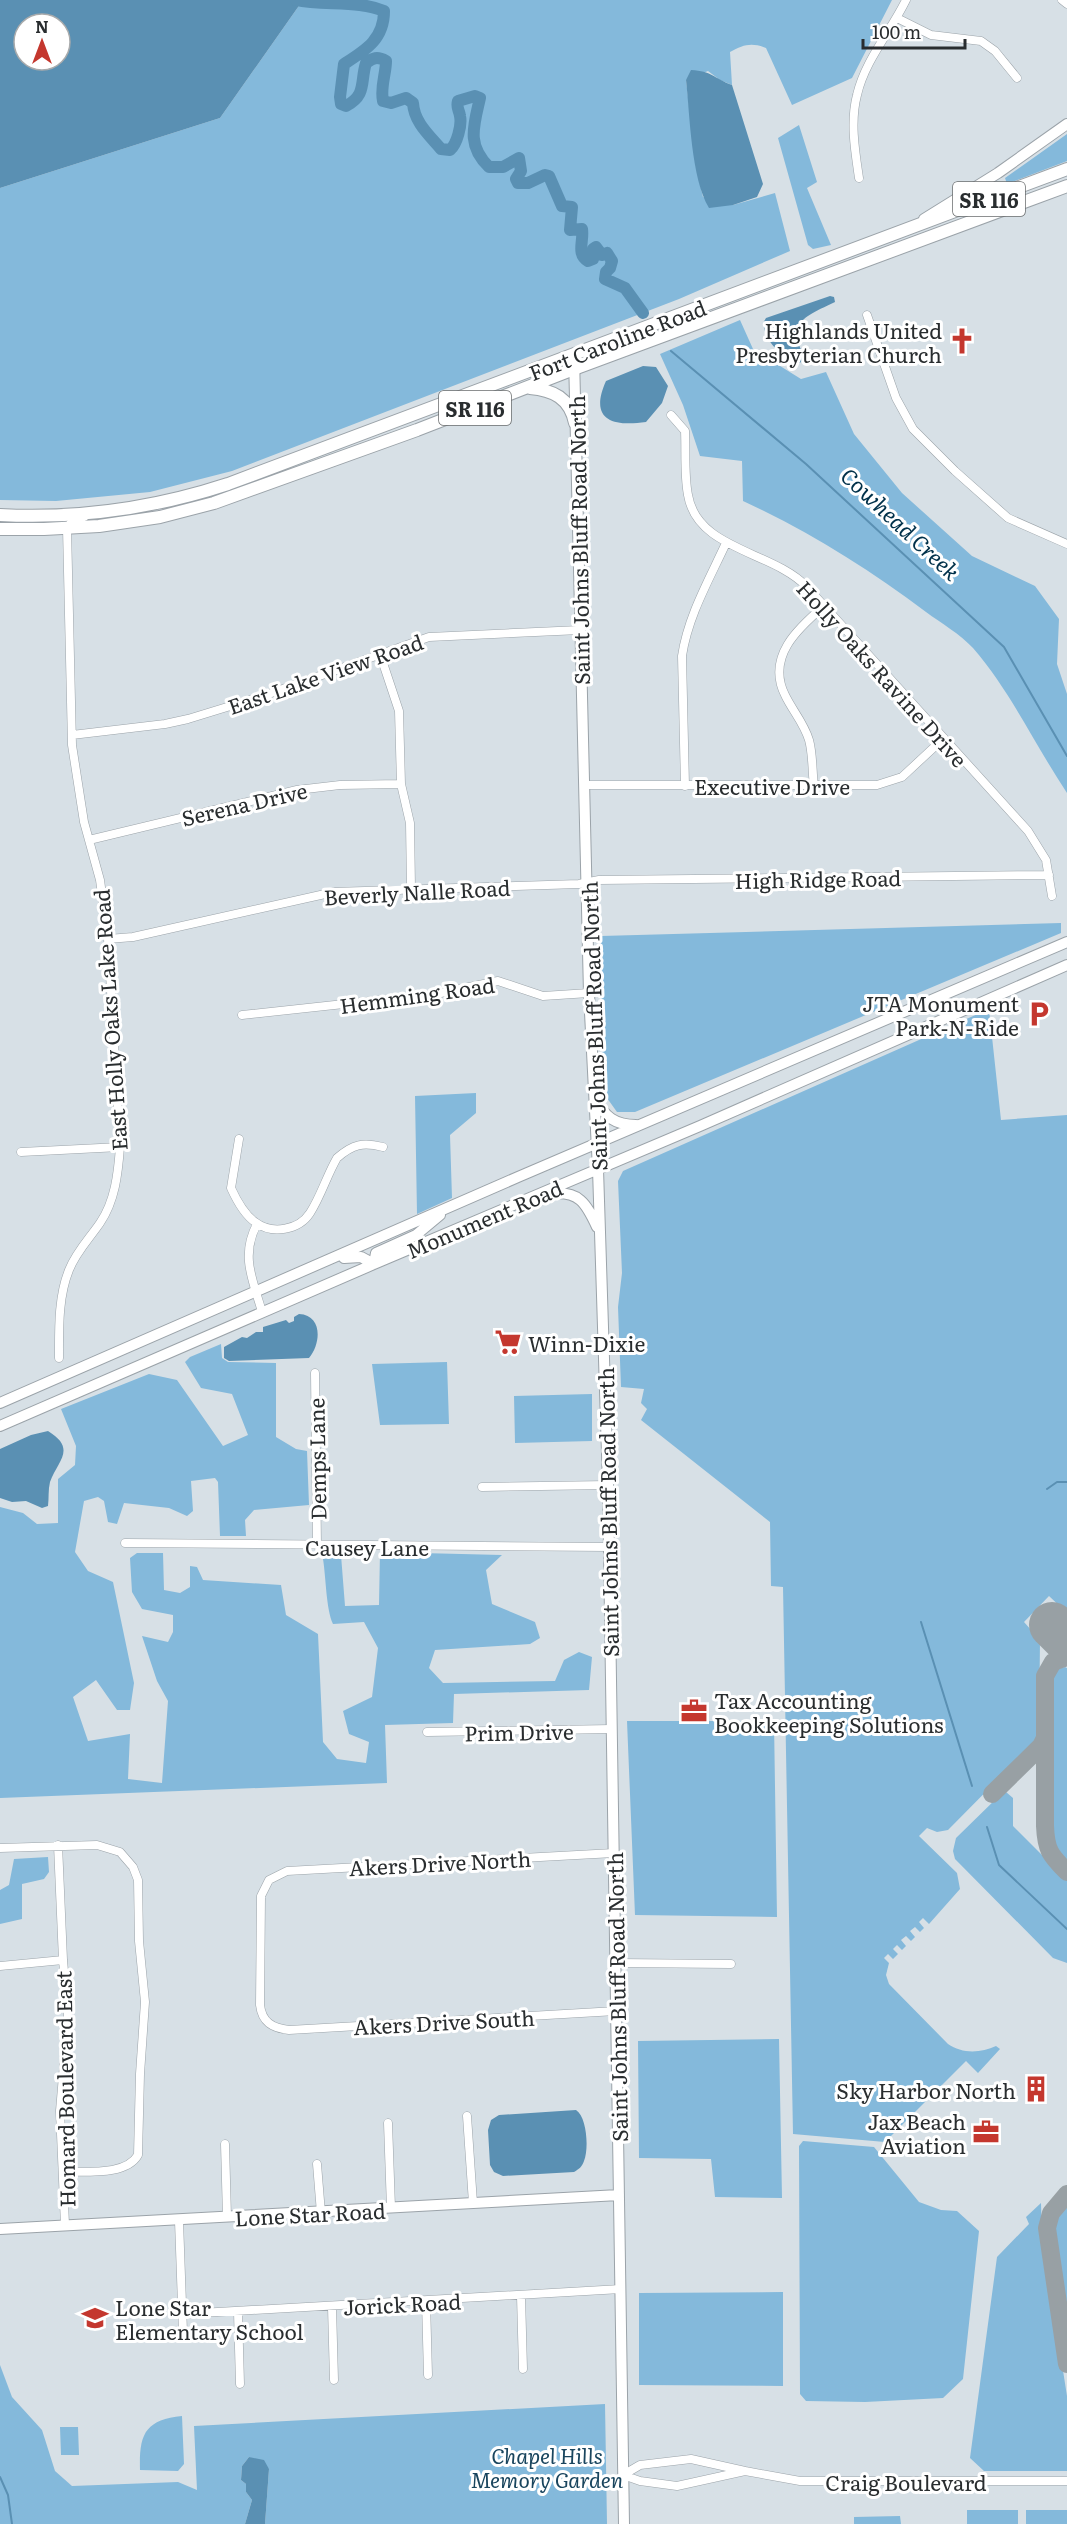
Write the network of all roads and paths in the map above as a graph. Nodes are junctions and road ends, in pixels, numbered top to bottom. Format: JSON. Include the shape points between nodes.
{"nodes":[{"id":1,"x":906,"y":0,"type":"edge"},
{"id":2,"x":1062,"y":0,"type":"edge"},
{"id":3,"x":1067,"y":4,"type":"edge"},
{"id":4,"x":897,"y":18,"type":"junction"},
{"id":5,"x":1017,"y":78,"type":"dead end"},
{"id":6,"x":1067,"y":124,"type":"edge"},
{"id":7,"x":1067,"y":169,"type":"edge"},
{"id":8,"x":859,"y":178,"type":"dead end"},
{"id":9,"x":1067,"y":186,"type":"edge"},
{"id":10,"x":989,"y":199,"type":"junction"},
{"id":11,"x":911,"y":227,"type":"junction"},
{"id":12,"x":937,"y":233,"type":"junction"},
{"id":13,"x":867,"y":315,"type":"dead end"},
{"id":14,"x":573,"y":356,"type":"junction"},
{"id":15,"x":574,"y":369,"type":"junction"},
{"id":16,"x":526,"y":388,"type":"junction"},
{"id":17,"x":671,"y":415,"type":"dead end"},
{"id":18,"x":575,"y":423,"type":"junction"},
{"id":19,"x":99,"y":512,"type":"junction"},
{"id":20,"x":0,"y":515,"type":"edge"},
{"id":21,"x":67,"y":528,"type":"junction"},
{"id":22,"x":0,"y":529,"type":"edge"},
{"id":23,"x":726,"y":543,"type":"junction"},
{"id":24,"x":1067,"y":544,"type":"edge"},
{"id":25,"x":824,"y":606,"type":"junction"},
{"id":26,"x":580,"y":630,"type":"junction"},
{"id":27,"x":380,"y":654,"type":"junction"},
{"id":28,"x":72,"y":735,"type":"junction"},
{"id":29,"x":944,"y":738,"type":"junction"},
{"id":30,"x":401,"y":784,"type":"junction"},
{"id":31,"x":584,"y":785,"type":"junction"},
{"id":32,"x":684,"y":786,"type":"junction"},
{"id":33,"x":814,"y":786,"type":"junction"},
{"id":34,"x":89,"y":840,"type":"junction"},
{"id":35,"x":1049,"y":875,"type":"junction"},
{"id":36,"x":587,"y":883,"type":"junction"},
{"id":37,"x":411,"y":888,"type":"junction"},
{"id":38,"x":1052,"y":896,"type":"dead end"},
{"id":39,"x":108,"y":939,"type":"junction"},
{"id":40,"x":1067,"y":942,"type":"edge"},
{"id":41,"x":1067,"y":965,"type":"edge"},
{"id":42,"x":976,"y":982,"type":"junction"},
{"id":43,"x":589,"y":993,"type":"junction"},
{"id":44,"x":983,"y":1001,"type":"junction"},
{"id":45,"x":242,"y":1015,"type":"dead end"},
{"id":46,"x":594,"y":1098,"type":"junction"},
{"id":47,"x":640,"y":1125,"type":"junction"},
{"id":48,"x":239,"y":1139,"type":"dead end"},
{"id":49,"x":596,"y":1144,"type":"junction"},
{"id":50,"x":120,"y":1148,"type":"junction"},
{"id":51,"x":383,"y":1148,"type":"dead end"},
{"id":52,"x":21,"y":1152,"type":"dead end"},
{"id":53,"x":598,"y":1170,"type":"junction"},
{"id":54,"x":537,"y":1196,"type":"junction"},
{"id":55,"x":445,"y":1210,"type":"junction"},
{"id":56,"x":257,"y":1224,"type":"junction"},
{"id":57,"x":600,"y":1232,"type":"junction"},
{"id":58,"x":331,"y":1260,"type":"junction"},
{"id":59,"x":374,"y":1264,"type":"junction"},
{"id":60,"x":257,"y":1292,"type":"junction"},
{"id":61,"x":262,"y":1312,"type":"junction"},
{"id":62,"x":59,"y":1358,"type":"dead end"},
{"id":63,"x":315,"y":1372,"type":"dead end"},
{"id":64,"x":0,"y":1403,"type":"edge"},
{"id":65,"x":0,"y":1426,"type":"edge"},
{"id":66,"x":608,"y":1485,"type":"junction"},
{"id":67,"x":482,"y":1487,"type":"dead end"},
{"id":68,"x":124,"y":1543,"type":"dead end"},
{"id":69,"x":317,"y":1546,"type":"junction"},
{"id":70,"x":609,"y":1547,"type":"junction"},
{"id":71,"x":612,"y":1729,"type":"junction"},
{"id":72,"x":427,"y":1732,"type":"dead end"},
{"id":73,"x":58,"y":1845,"type":"junction"},
{"id":74,"x":0,"y":1848,"type":"edge"},
{"id":75,"x":614,"y":1853,"type":"junction"},
{"id":76,"x":63,"y":1960,"type":"junction"},
{"id":77,"x":616,"y":1963,"type":"junction"},
{"id":78,"x":730,"y":1964,"type":"dead end"},
{"id":79,"x":0,"y":1966,"type":"edge"},
{"id":80,"x":616,"y":2012,"type":"junction"},
{"id":81,"x":272,"y":2026,"type":"joint"},
{"id":82,"x":467,"y":2116,"type":"dead end"},
{"id":83,"x":388,"y":2123,"type":"dead end"},
{"id":84,"x":225,"y":2144,"type":"dead end"},
{"id":85,"x":317,"y":2164,"type":"dead end"},
{"id":86,"x":64,"y":2172,"type":"junction"},
{"id":87,"x":619,"y":2195,"type":"junction"},
{"id":88,"x":473,"y":2203,"type":"junction"},
{"id":89,"x":391,"y":2208,"type":"junction"},
{"id":90,"x":321,"y":2212,"type":"junction"},
{"id":91,"x":227,"y":2217,"type":"junction"},
{"id":92,"x":179,"y":2221,"type":"junction"},
{"id":93,"x":65,"y":2225,"type":"junction"},
{"id":94,"x":0,"y":2229,"type":"edge"},
{"id":95,"x":621,"y":2289,"type":"junction"},
{"id":96,"x":521,"y":2296,"type":"junction"},
{"id":97,"x":426,"y":2302,"type":"junction"},
{"id":98,"x":332,"y":2307,"type":"junction"},
{"id":99,"x":238,"y":2312,"type":"junction"},
{"id":100,"x":183,"y":2314,"type":"junction"},
{"id":101,"x":183,"y":2332,"type":"dead end"},
{"id":102,"x":522,"y":2369,"type":"dead end"},
{"id":103,"x":428,"y":2376,"type":"dead end"},
{"id":104,"x":334,"y":2380,"type":"dead end"},
{"id":105,"x":240,"y":2384,"type":"dead end"},
{"id":106,"x":745,"y":2471,"type":"junction"},
{"id":107,"x":623,"y":2475,"type":"junction"},
{"id":108,"x":1067,"y":2481,"type":"edge"},
{"id":109,"x":624,"y":2524,"type":"edge"}],
"edges":[{"from":1,"to":4,"type":"street"},
{"from":2,"to":3,"type":"street"},
{"from":4,"to":5,"type":"street","via":[[931,34],[981,41],[995,51]]},
{"from":4,"to":8,"type":"street","via":[[857,94],[854,120]]},
{"from":6,"to":11,"type":"main road","name":"Fort Caroline Road"},
{"from":7,"to":10,"type":"main road","number":"SR 116"},
{"from":9,"to":12,"type":"main road","number":"SR 116"},
{"from":10,"to":11,"type":"main road","number":"SR 116"},
{"from":10,"to":12,"type":"main road","via":[[982,207],[941,224]]},
{"from":11,"to":14,"type":"main road","name":"Fort Caroline Road","number":"SR 116"},
{"from":12,"to":15,"type":"main road","name":"Fort Caroline Road","number":"SR 116"},
{"from":13,"to":24,"type":"street","via":[[896,398],[913,429],[1000,512]]},
{"from":14,"to":15,"type":"main road","name":"Saint Johns Bluff Road North"},
{"from":14,"to":19,"type":"main road","name":"Fort Caroline Road","number":"SR 116","via":[[228,484],[166,501]]},
{"from":15,"to":16,"type":"main road","name":"Fort Caroline Road","number":"SR 116"},
{"from":15,"to":18,"type":"main road","name":"Saint Johns Bluff Road North"},
{"from":16,"to":18,"type":"main road","via":[[548,390],[562,398]]},
{"from":16,"to":21,"type":"main road","name":"Fort Caroline Road","number":"SR 116","via":[[214,503],[130,522]]},
{"from":17,"to":23,"type":"street","name":"Holly Oaks Ravine Drive","via":[[685,431],[690,505],[706,529]]},
{"from":18,"to":26,"type":"main road","name":"Saint Johns Bluff Road North"},
{"from":19,"to":20,"type":"main road","name":"Fort Caroline Road","number":"SR 116"},
{"from":19,"to":21,"type":"street","via":[[72,521]]},
{"from":21,"to":22,"type":"main road","name":"Fort Caroline Road","number":"SR 116"},
{"from":21,"to":28,"type":"street","name":"East Holly Oaks Lake Road"},
{"from":23,"to":25,"type":"street","name":"Holly Oaks Ravine Drive","via":[[791,573]]},
{"from":23,"to":32,"type":"street","via":[[690,619],[684,642]]},
{"from":25,"to":29,"type":"street","name":"Holly Oaks Ravine Drive"},
{"from":25,"to":33,"type":"street","via":[[786,644],[779,676],[783,693],[808,738]]},
{"from":26,"to":27,"type":"street","name":"East Lake View Road","via":[[429,637]]},
{"from":26,"to":31,"type":"main road","name":"Saint Johns Bluff Road North"},
{"from":27,"to":28,"type":"street","name":"East Lake View Road","via":[[188,719]]},
{"from":27,"to":30,"type":"street","via":[[399,711]]},
{"from":28,"to":34,"type":"street","name":"East Holly Oaks Lake Road","via":[[77,789]]},
{"from":29,"to":33,"type":"street","name":"Executive Drive","via":[[902,777],[887,783]]},
{"from":29,"to":35,"type":"street","name":"Holly Oaks Ravine Drive","via":[[1028,831]]},
{"from":30,"to":34,"type":"street","name":"Serena Drive","via":[[340,784],[308,789]]},
{"from":30,"to":37,"type":"street","via":[[410,823]]},
{"from":31,"to":32,"type":"street","name":"Executive Drive"},
{"from":31,"to":36,"type":"main road","name":"Saint Johns Bluff Road North"},
{"from":32,"to":33,"type":"street","name":"Executive Drive"},
{"from":34,"to":39,"type":"street","name":"East Holly Oaks Lake Road","via":[[100,880]]},
{"from":35,"to":36,"type":"street","name":"High Ridge Road"},
{"from":35,"to":38,"type":"street","name":"Holly Oaks Ravine Drive"},
{"from":36,"to":37,"type":"street","name":"Beverly Nalle Road"},
{"from":36,"to":43,"type":"main road","name":"Saint Johns Bluff Road North"},
{"from":37,"to":39,"type":"street","name":"Beverly Nalle Road","via":[[334,892],[133,937]]},
{"from":39,"to":50,"type":"street","name":"East Holly Oaks Lake Road"},
{"from":40,"to":42,"type":"main road","name":"Monument Road"},
{"from":41,"to":44,"type":"main road","name":"Monument Road"},
{"from":42,"to":44,"type":"main road"},
{"from":42,"to":47,"type":"main road","name":"Monument Road"},
{"from":43,"to":45,"type":"street","name":"Hemming Road","via":[[543,996],[498,981],[436,994]]},
{"from":43,"to":46,"type":"main road","name":"Saint Johns Bluff Road North"},
{"from":44,"to":53,"type":"main road","name":"Monument Road"},
{"from":46,"to":47,"type":"main road","via":[[614,1122]]},
{"from":46,"to":49,"type":"main road","name":"Saint Johns Bluff Road North"},
{"from":47,"to":49,"type":"main road","name":"Monument Road"},
{"from":48,"to":56,"type":"street","via":[[231,1188]]},
{"from":49,"to":53,"type":"main road","name":"Saint Johns Bluff Road North"},
{"from":49,"to":55,"type":"main road","name":"Monument Road"},
{"from":50,"to":52,"type":"street"},
{"from":50,"to":62,"type":"street","name":"East Holly Oaks Lake Road","via":[[110,1205],[68,1272],[60,1309]]},
{"from":51,"to":56,"type":"street","via":[[356,1144],[337,1158],[302,1222],[284,1229]]},
{"from":53,"to":54,"type":"main road","name":"Monument Road"},
{"from":53,"to":57,"type":"main road","name":"Saint Johns Bluff Road North"},
{"from":54,"to":57,"type":"main road","via":[[560,1193],[577,1197]]},
{"from":54,"to":59,"type":"main road","name":"Monument Road"},
{"from":55,"to":58,"type":"main road","name":"Monument Road"},
{"from":55,"to":59,"type":"main road","via":[[416,1234],[376,1253]]},
{"from":56,"to":60,"type":"street","via":[[248,1256]]},
{"from":57,"to":66,"type":"main road","name":"Saint Johns Bluff Road North"},
{"from":58,"to":59,"type":"main road","via":[[361,1257]]},
{"from":58,"to":60,"type":"main road","name":"Monument Road"},
{"from":59,"to":61,"type":"main road","name":"Monument Road"},
{"from":60,"to":61,"type":"street"},
{"from":60,"to":64,"type":"main road","name":"Monument Road"},
{"from":61,"to":65,"type":"main road","name":"Monument Road"},
{"from":63,"to":69,"type":"street","name":"Demps Lane"},
{"from":66,"to":67,"type":"street"},
{"from":66,"to":70,"type":"main road","name":"Saint Johns Bluff Road North"},
{"from":68,"to":69,"type":"street","name":"Causey Lane"},
{"from":69,"to":70,"type":"street","name":"Causey Lane"},
{"from":70,"to":71,"type":"main road","name":"Saint Johns Bluff Road North"},
{"from":71,"to":72,"type":"street","name":"Prim Drive"},
{"from":71,"to":75,"type":"main road","name":"Saint Johns Bluff Road North"},
{"from":73,"to":74,"type":"street"},
{"from":73,"to":76,"type":"street","name":"Homard Boulevard East"},
{"from":73,"to":86,"type":"street","via":[[97,1845],[126,1857],[138,1880],[145,2002],[140,2148],[135,2161],[120,2168]]},
{"from":75,"to":77,"type":"main road","name":"Saint Johns Bluff Road North"},
{"from":75,"to":81,"type":"street","name":"Akers Drive North","via":[[287,1871],[269,1880],[261,1896],[260,2005],[264,2020]]},
{"from":76,"to":79,"type":"street"},
{"from":76,"to":86,"type":"street","name":"Homard Boulevard East","via":[[68,2017],[60,2111]]},
{"from":77,"to":78,"type":"street"},
{"from":77,"to":80,"type":"main road","name":"Saint Johns Bluff Road North"},
{"from":80,"to":81,"type":"street","name":"Akers Drive South","via":[[289,2030]]},
{"from":80,"to":87,"type":"main road","name":"Saint Johns Bluff Road North"},
{"from":82,"to":88,"type":"street"},
{"from":83,"to":89,"type":"street"},
{"from":84,"to":91,"type":"street"},
{"from":85,"to":90,"type":"street"},
{"from":86,"to":93,"type":"street","name":"Homard Boulevard East"},
{"from":87,"to":88,"type":"main road","name":"Lone Star Road"},
{"from":87,"to":95,"type":"main road","name":"Saint Johns Bluff Road North"},
{"from":88,"to":89,"type":"main road","name":"Lone Star Road"},
{"from":89,"to":90,"type":"main road","name":"Lone Star Road"},
{"from":90,"to":91,"type":"main road","name":"Lone Star Road"},
{"from":91,"to":92,"type":"main road","name":"Lone Star Road"},
{"from":92,"to":93,"type":"main road","name":"Lone Star Road"},
{"from":92,"to":100,"type":"street"},
{"from":93,"to":94,"type":"main road","name":"Lone Star Road"},
{"from":95,"to":96,"type":"street","name":"Jorick Road"},
{"from":95,"to":107,"type":"main road","name":"Saint Johns Bluff Road North"},
{"from":96,"to":97,"type":"street","name":"Jorick Road"},
{"from":96,"to":102,"type":"street"},
{"from":97,"to":98,"type":"street","name":"Jorick Road"},
{"from":97,"to":103,"type":"street"},
{"from":98,"to":99,"type":"street","name":"Jorick Road"},
{"from":98,"to":104,"type":"street"},
{"from":99,"to":100,"type":"street","name":"Jorick Road"},
{"from":99,"to":105,"type":"street"},
{"from":100,"to":101,"type":"street"},
{"from":106,"to":107,"type":"street","name":"Craig Boulevard","via":[[677,2486]]},
{"from":106,"to":107,"type":"street","name":"Craig Boulevard","via":[[691,2459],[640,2465]]},
{"from":106,"to":108,"type":"street","name":"Craig Boulevard","via":[[800,2481]]},
{"from":107,"to":109,"type":"main road","name":"Saint Johns Bluff Road North"}]}
